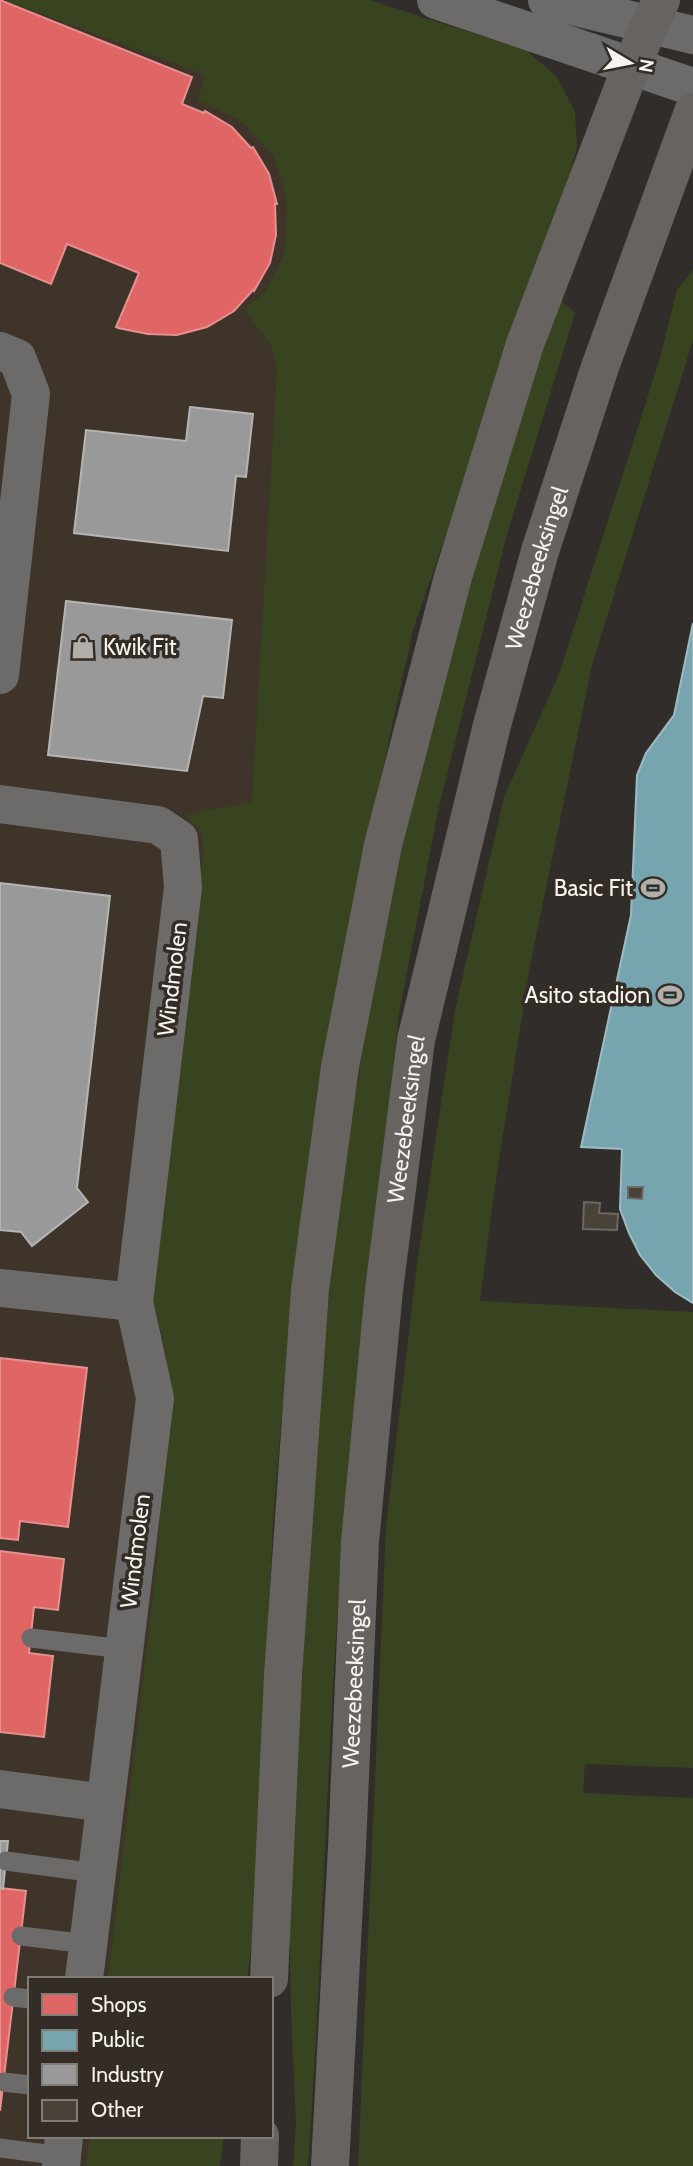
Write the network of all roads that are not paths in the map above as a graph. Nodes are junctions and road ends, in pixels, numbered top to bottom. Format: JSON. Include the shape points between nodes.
{"nodes":[{"id":1,"x":436,"y":0,"type":"edge"},
{"id":2,"x":547,"y":0,"type":"edge"},
{"id":3,"x":655,"y":13,"type":"edge"},
{"id":4,"x":693,"y":35,"type":"edge"},
{"id":5,"x":631,"y":67,"type":"junction"},
{"id":6,"x":693,"y":88,"type":"edge"},
{"id":7,"x":693,"y":111,"type":"edge"},
{"id":8,"x":0,"y":351,"type":"edge"},
{"id":9,"x":0,"y":675,"type":"edge"},
{"id":10,"x":0,"y":804,"type":"edge"},
{"id":11,"x":0,"y":1287,"type":"edge"},
{"id":12,"x":134,"y":1302,"type":"junction"},
{"id":13,"x":31,"y":1638,"type":"dead end"},
{"id":14,"x":123,"y":1649,"type":"junction"},
{"id":15,"x":0,"y":1789,"type":"edge"},
{"id":16,"x":105,"y":1802,"type":"junction"},
{"id":17,"x":6,"y":1861,"type":"dead end"},
{"id":18,"x":96,"y":1873,"type":"junction"},
{"id":19,"x":21,"y":1936,"type":"dead end"},
{"id":20,"x":86,"y":1961,"type":"edge"},
{"id":21,"x":269,"y":1977,"type":"edge"},
{"id":22,"x":4,"y":2082,"type":"dead end"},
{"id":23,"x":28,"y":2085,"type":"edge"},
{"id":24,"x":260,"y":2138,"type":"edge"},
{"id":25,"x":0,"y":2148,"type":"edge"},
{"id":26,"x":62,"y":2153,"type":"edge"},
{"id":27,"x":259,"y":2166,"type":"edge"},
{"id":28,"x":330,"y":2166,"type":"edge"}],
"edges":[{"from":1,"to":5,"type":"street"},
{"from":2,"to":3,"type":"street"},
{"from":3,"to":4,"type":"street"},
{"from":3,"to":5,"type":"main road"},
{"from":5,"to":6,"type":"street"},
{"from":5,"to":21,"type":"main road","via":[[525,344],[453,577],[383,845],[342,1054],[310,1290],[283,1676]]},
{"from":7,"to":28,"type":"main road","name":"Weezebeeksingel","via":[[600,367],[540,551],[492,725],[416,1040],[384,1290],[360,1542]]},
{"from":8,"to":9,"type":"street","via":[[17,358],[31,394]]},
{"from":10,"to":12,"type":"street","name":"Windmolen","via":[[158,825],[179,839],[183,887]]},
{"from":11,"to":12,"type":"street"},
{"from":12,"to":14,"type":"street","name":"Windmolen","via":[[155,1398]]},
{"from":13,"to":14,"type":"lane"},
{"from":14,"to":16,"type":"street","name":"Windmolen"},
{"from":15,"to":16,"type":"street"},
{"from":16,"to":18,"type":"street","name":"Windmolen"},
{"from":17,"to":18,"type":"lane"},
{"from":18,"to":20,"type":"street","name":"Windmolen"},
{"from":19,"to":20,"type":"lane"},
{"from":22,"to":23,"type":"lane"},
{"from":24,"to":27,"type":"main road"},
{"from":25,"to":26,"type":"lane"}]}
